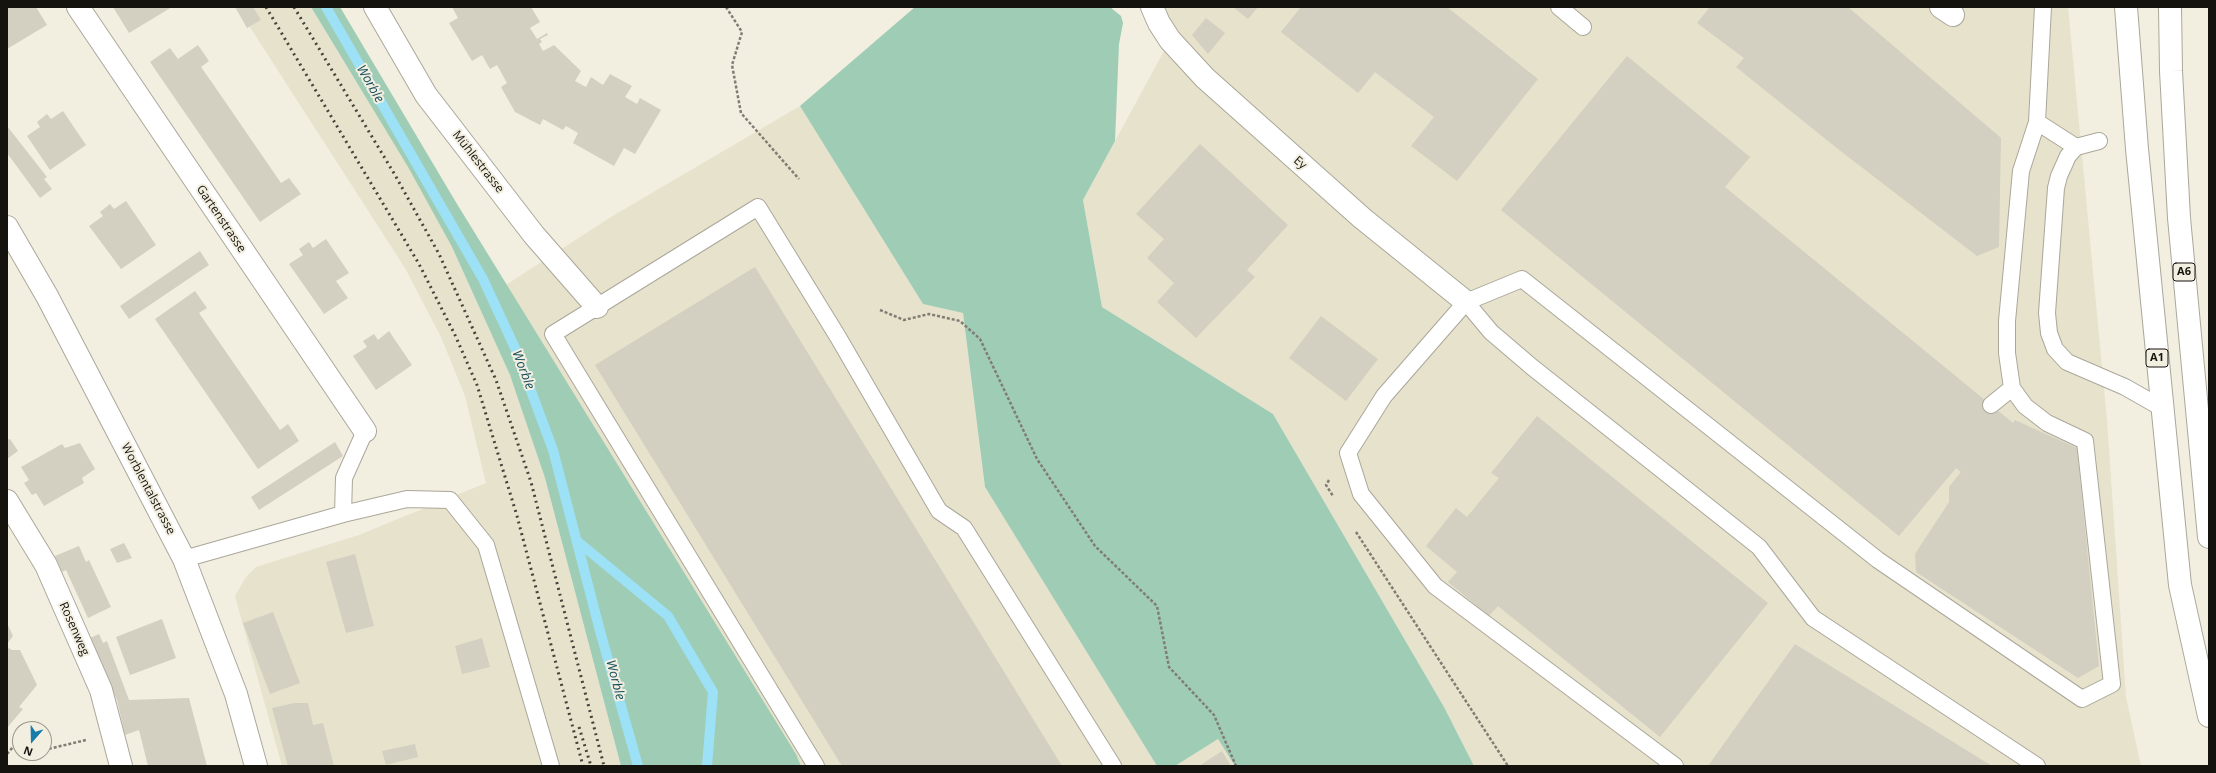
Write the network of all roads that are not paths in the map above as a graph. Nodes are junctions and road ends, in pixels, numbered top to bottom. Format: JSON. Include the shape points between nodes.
{"nodes":[{"id":1,"x":78,"y":7,"type":"edge"},
{"id":2,"x":375,"y":7,"type":"edge"},
{"id":3,"x":1152,"y":7,"type":"edge"},
{"id":4,"x":1559,"y":7,"type":"edge"},
{"id":5,"x":2043,"y":7,"type":"edge"},
{"id":6,"x":2126,"y":7,"type":"edge"},
{"id":7,"x":2170,"y":7,"type":"edge"},
{"id":8,"x":1583,"y":27,"type":"dead end"},
{"id":9,"x":2037,"y":122,"type":"junction"},
{"id":10,"x":2099,"y":141,"type":"dead end"},
{"id":11,"x":2076,"y":147,"type":"junction"},
{"id":12,"x":7,"y":227,"type":"edge"},
{"id":13,"x":1466,"y":302,"type":"junction"},
{"id":14,"x":597,"y":307,"type":"junction"},
{"id":15,"x":2012,"y":388,"type":"junction"},
{"id":16,"x":1991,"y":405,"type":"dead end"},
{"id":17,"x":2162,"y":408,"type":"junction"},
{"id":18,"x":365,"y":431,"type":"joint"},
{"id":19,"x":7,"y":500,"type":"edge"},
{"id":20,"x":343,"y":514,"type":"junction"},
{"id":21,"x":2209,"y":537,"type":"edge"},
{"id":22,"x":184,"y":559,"type":"junction"},
{"id":23,"x":2209,"y":703,"type":"edge"},
{"id":24,"x":122,"y":766,"type":"edge"},
{"id":25,"x":256,"y":766,"type":"edge"},
{"id":26,"x":551,"y":766,"type":"edge"},
{"id":27,"x":816,"y":766,"type":"edge"},
{"id":28,"x":1113,"y":766,"type":"edge"},
{"id":29,"x":1675,"y":766,"type":"edge"},
{"id":30,"x":2037,"y":766,"type":"edge"}],
"edges":[{"from":1,"to":18,"type":"main road","name":"Gartenstrasse"},
{"from":2,"to":14,"type":"main road","name":"Mühlestrasse","via":[[426,95],[534,234]]},
{"from":3,"to":13,"type":"main road","name":"Ey","via":[[1158,23],[1170,40],[1205,78],[1362,218]]},
{"from":4,"to":8,"type":"lane"},
{"from":5,"to":9,"type":"lane"},
{"from":6,"to":17,"type":"main road","number":"A1"},
{"from":7,"to":21,"type":"main road","number":"A6","via":[[2171,78],[2179,218]]},
{"from":9,"to":11,"type":"lane"},
{"from":9,"to":15,"type":"lane","via":[[2022,171],[2007,321],[2007,353]]},
{"from":10,"to":11,"type":"lane"},
{"from":11,"to":17,"type":"lane","via":[[2068,156],[2056,188],[2047,313],[2049,333],[2055,350],[2067,362],[2125,387]]},
{"from":12,"to":22,"type":"main road","name":"Worblentalstrasse","via":[[47,296]]},
{"from":13,"to":15,"type":"lane","via":[[1522,279],[1878,560],[2082,699],[2112,684],[2085,441],[2047,423],[2025,406]]},
{"from":13,"to":29,"type":"lane","via":[[1384,396],[1348,453],[1361,494],[1435,586]]},
{"from":13,"to":30,"type":"lane","via":[[1491,332],[1532,367],[1759,547],[1813,618]]},
{"from":14,"to":27,"type":"lane","via":[[553,334]]},
{"from":14,"to":28,"type":"lane","via":[[758,208],[838,337],[939,511],[964,528]]},
{"from":15,"to":16,"type":"lane"},
{"from":17,"to":23,"type":"main road","number":"A1","via":[[2180,585]]},
{"from":18,"to":20,"type":"lane","via":[[344,478]]},
{"from":19,"to":24,"type":"main road","name":"Rosenweg","via":[[41,554],[98,683]]},
{"from":20,"to":22,"type":"lane"},
{"from":20,"to":26,"type":"lane","via":[[407,499],[450,500],[486,545]]},
{"from":22,"to":25,"type":"main road","name":"Worblentalstrasse","via":[[236,694]]}]}
